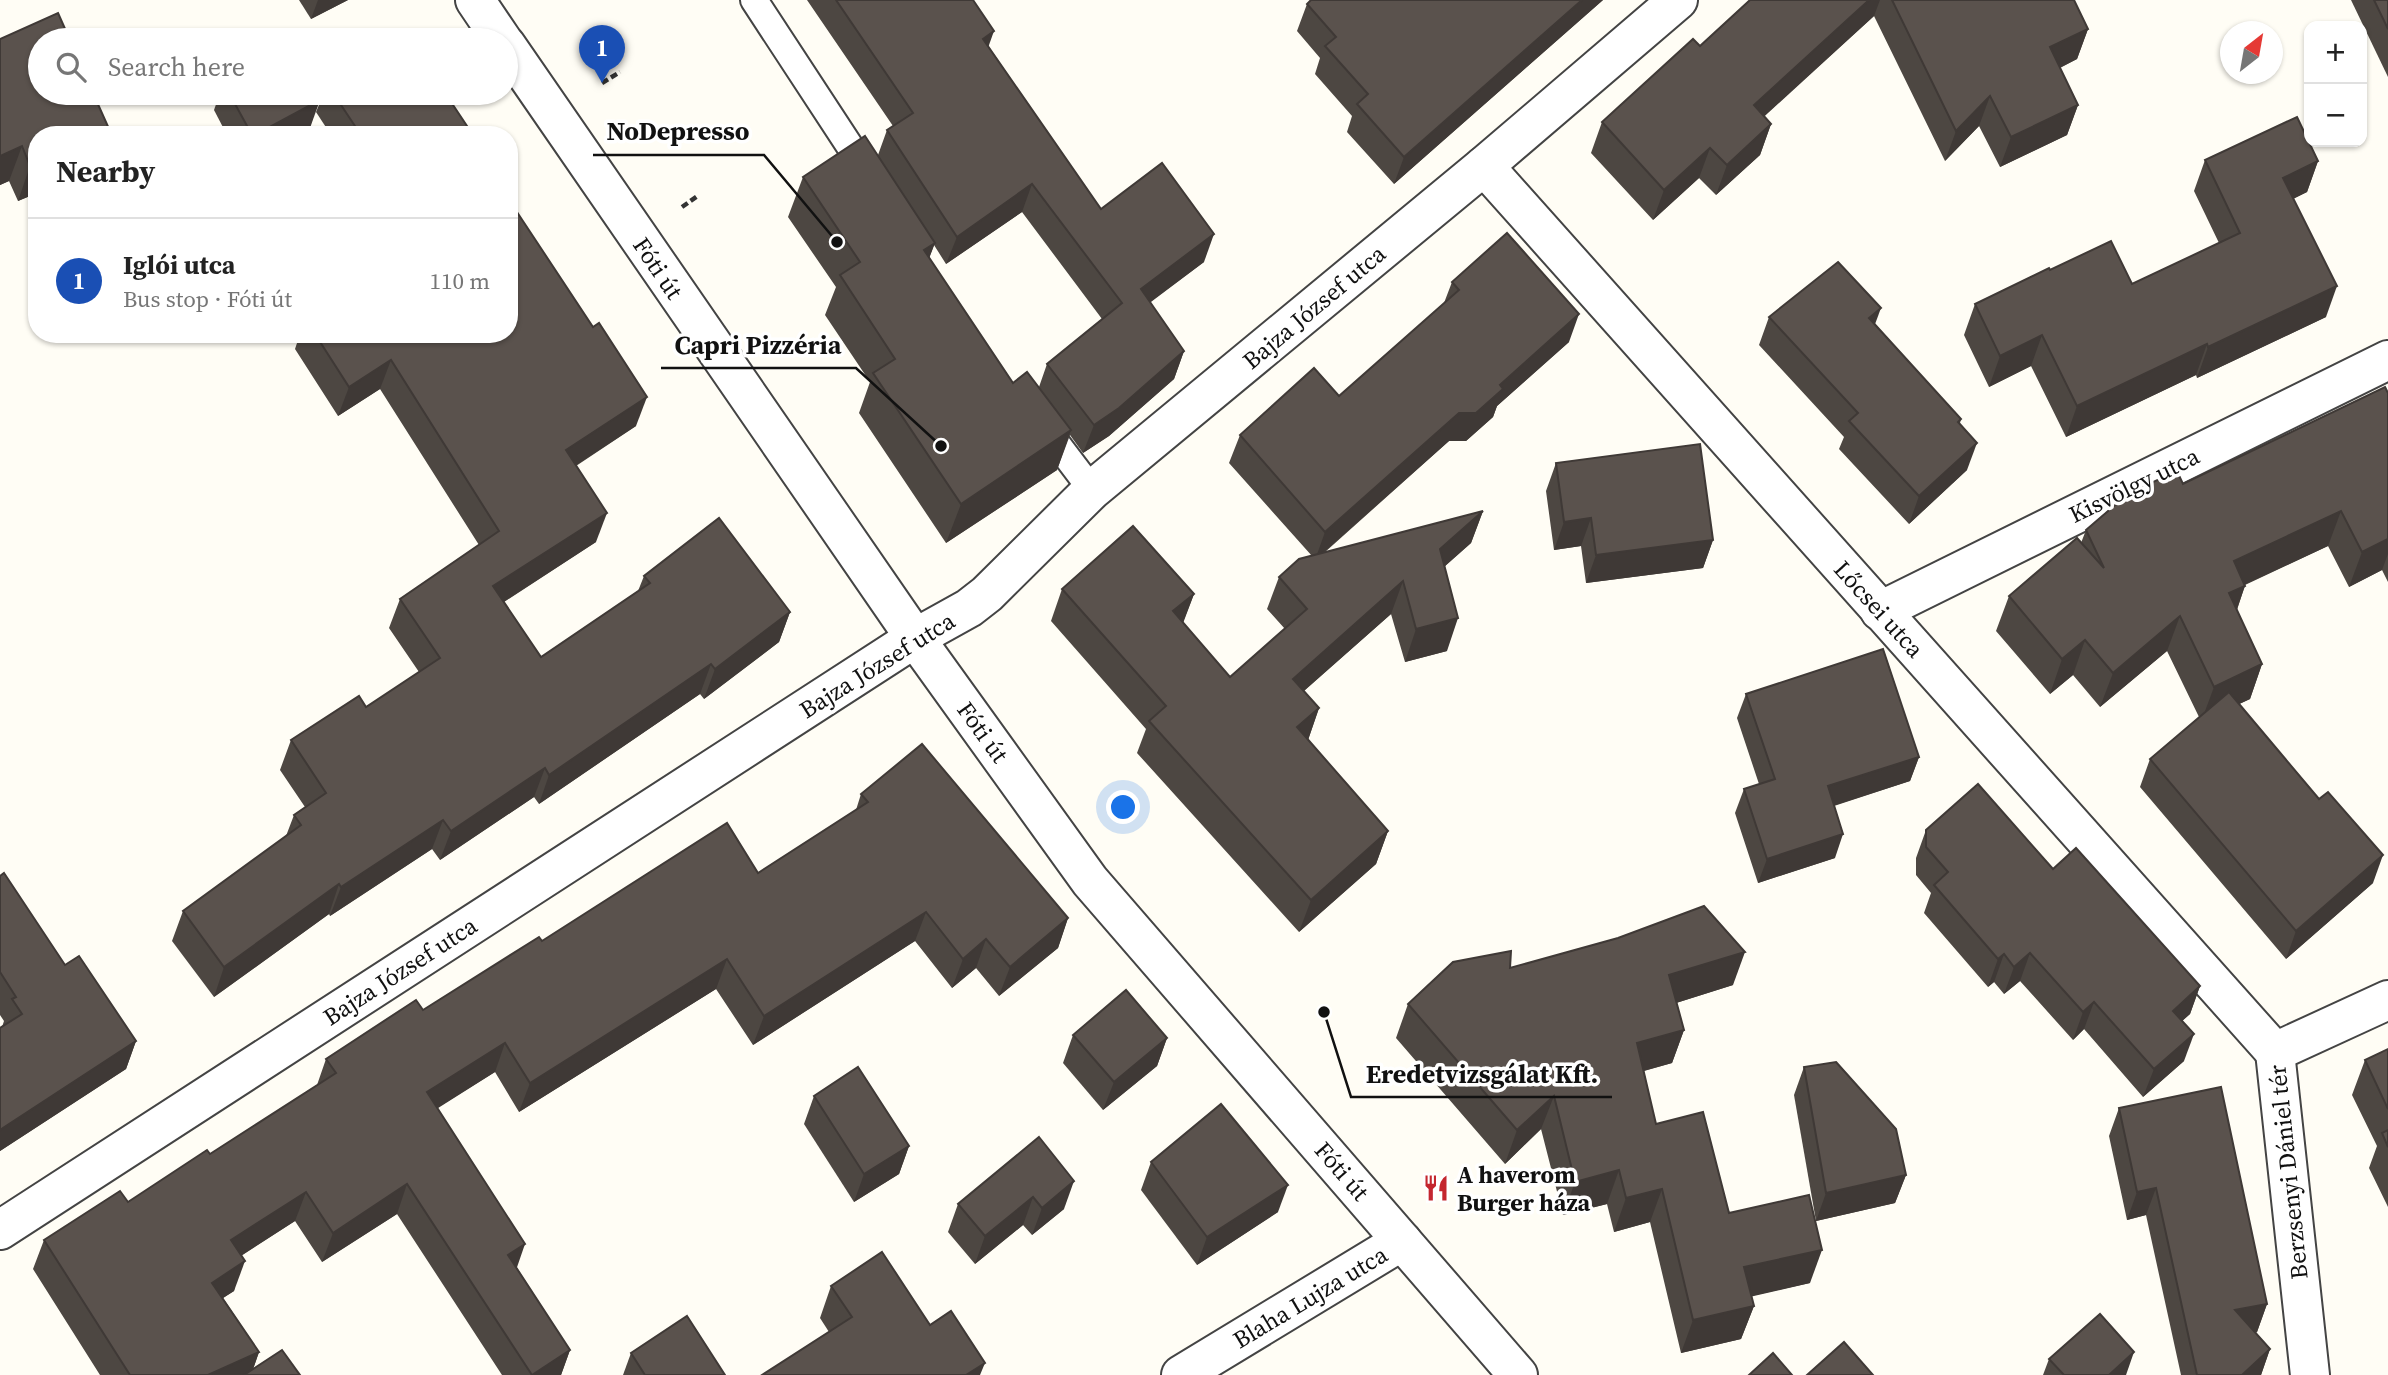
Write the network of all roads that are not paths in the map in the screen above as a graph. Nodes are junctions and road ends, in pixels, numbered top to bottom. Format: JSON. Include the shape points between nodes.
{"nodes":[{"id":1,"x":475,"y":0,"type":"edge"},
{"id":2,"x":754,"y":0,"type":"edge"},
{"id":3,"x":1678,"y":0,"type":"edge"},
{"id":4,"x":494,"y":28,"type":"edge"},
{"id":5,"x":518,"y":62,"type":"edge"},
{"id":6,"x":1484,"y":166,"type":"junction"},
{"id":7,"x":881,"y":193,"type":"edge"},
{"id":8,"x":2388,"y":360,"type":"edge"},
{"id":9,"x":1027,"y":404,"type":"edge"},
{"id":10,"x":1092,"y":490,"type":"junction"},
{"id":11,"x":1880,"y":611,"type":"junction"},
{"id":12,"x":915,"y":638,"type":"junction"},
{"id":13,"x":2388,"y":1000,"type":"edge"},
{"id":14,"x":2274,"y":1052,"type":"junction"},
{"id":15,"x":0,"y":1230,"type":"edge"},
{"id":16,"x":1402,"y":1241,"type":"junction"},
{"id":17,"x":1181,"y":1375,"type":"edge"},
{"id":18,"x":1518,"y":1375,"type":"edge"},
{"id":19,"x":2310,"y":1375,"type":"edge"}],
"edges":[{"from":1,"to":4,"type":"street"},
{"from":2,"to":7,"type":"lane"},
{"from":3,"to":6,"type":"street","name":"Bajza József utca"},
{"from":5,"to":12,"type":"street","name":"Fóti út"},
{"from":6,"to":10,"type":"street","name":"Bajza József utca"},
{"from":6,"to":11,"type":"street","name":"Lőcsei utca"},
{"from":8,"to":11,"type":"street","name":"Kisvölgy utca"},
{"from":9,"to":10,"type":"lane"},
{"from":10,"to":12,"type":"street","name":"Bajza József utca","via":[[987,594]]},
{"from":11,"to":14,"type":"street","name":"Lőcsei utca"},
{"from":12,"to":15,"type":"street","name":"Bajza József utca"},
{"from":12,"to":16,"type":"street","name":"Fóti út","via":[[1090,881]]},
{"from":13,"to":14,"type":"street","name":"Berzsenyi Dániel tér"},
{"from":14,"to":19,"type":"street","name":"Berzsenyi Dániel tér"},
{"from":16,"to":17,"type":"street","name":"Blaha Lujza utca"},
{"from":16,"to":18,"type":"street","name":"Fóti út"}]}
